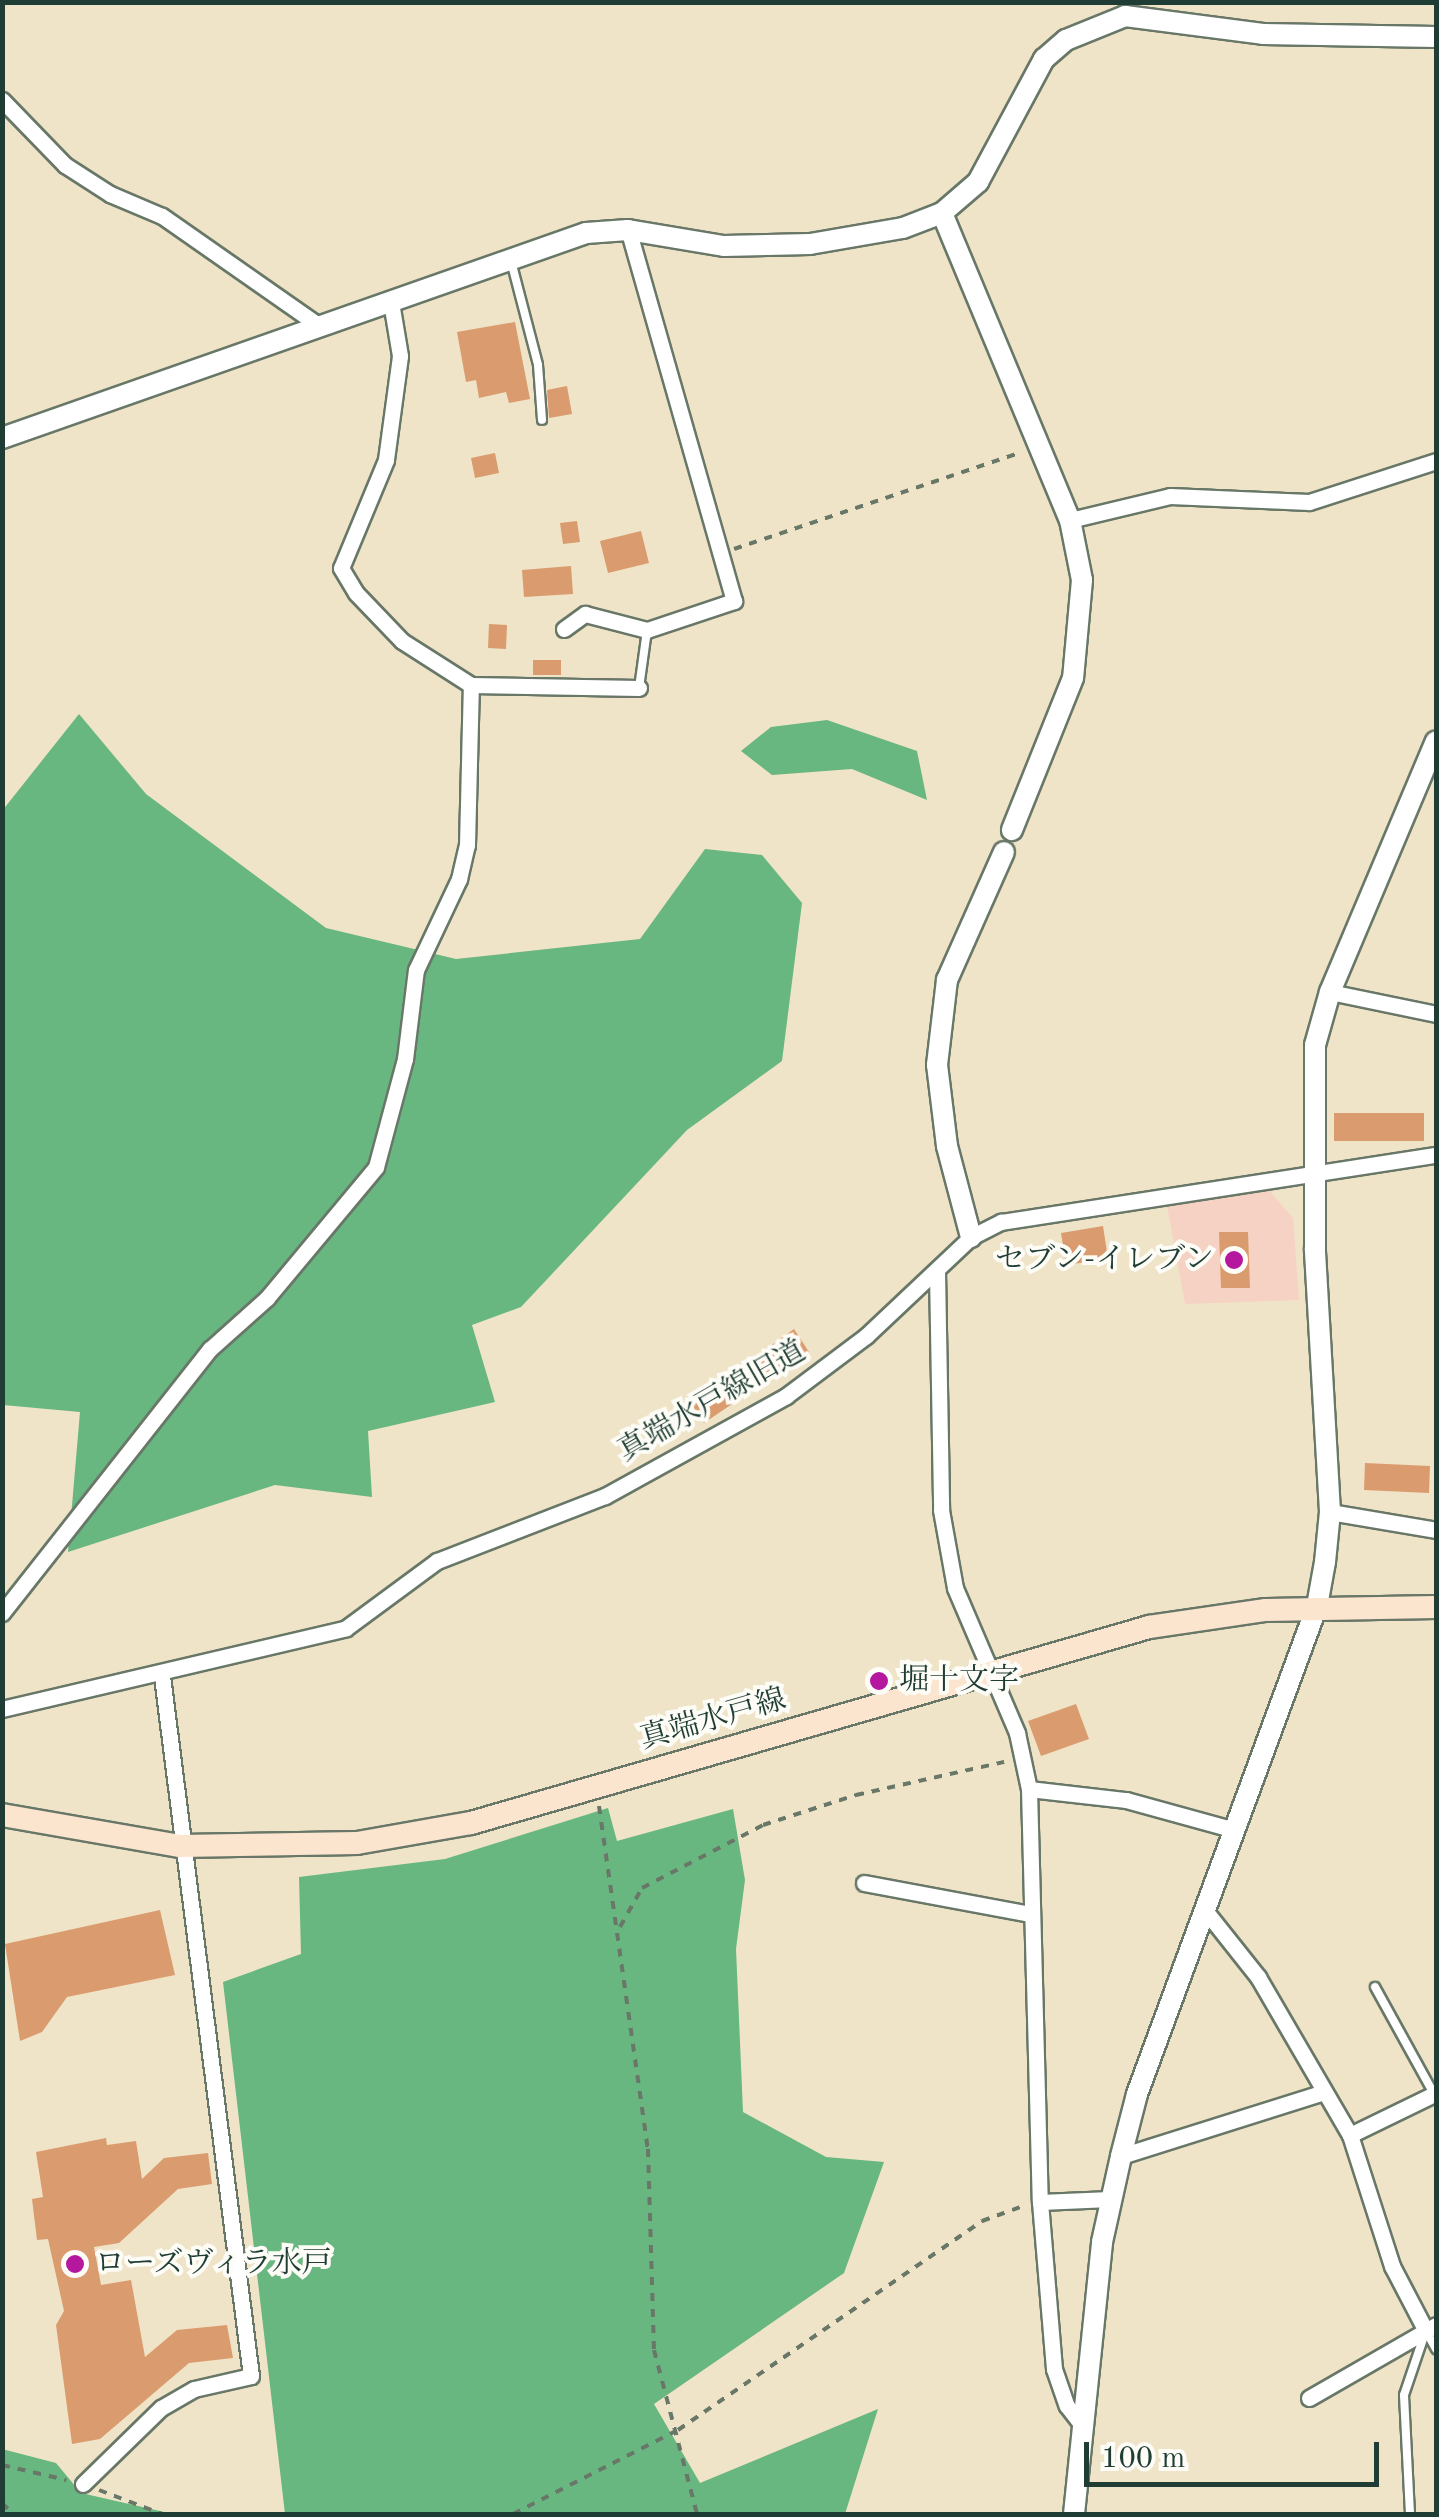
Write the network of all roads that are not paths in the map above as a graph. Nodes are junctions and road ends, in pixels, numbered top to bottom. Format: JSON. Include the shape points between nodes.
{"nodes":[{"id":1,"x":1095,"y":2,"type":"edge"},
{"id":2,"x":1096,"y":24,"type":"junction"},
{"id":3,"x":1436,"y":37,"type":"edge"},
{"id":4,"x":2,"y":100,"type":"edge"},
{"id":5,"x":942,"y":213,"type":"junction"},
{"id":6,"x":628,"y":230,"type":"junction"},
{"id":7,"x":510,"y":257,"type":"junction"},
{"id":8,"x":391,"y":302,"type":"junction"},
{"id":9,"x":321,"y":327,"type":"junction"},
{"id":10,"x":542,"y":420,"type":"dead end"},
{"id":11,"x":2,"y":438,"type":"edge"},
{"id":12,"x":1436,"y":461,"type":"edge"},
{"id":13,"x":1070,"y":520,"type":"junction"},
{"id":14,"x":564,"y":629,"type":"dead end"},
{"id":15,"x":647,"y":630,"type":"junction"},
{"id":16,"x":471,"y":686,"type":"junction"},
{"id":17,"x":639,"y":688,"type":"joint"},
{"id":18,"x":1436,"y":742,"type":"edge"},
{"id":19,"x":1012,"y":830,"type":"dead end"},
{"id":20,"x":1004,"y":852,"type":"dead end"},
{"id":21,"x":1330,"y":992,"type":"junction"},
{"id":22,"x":1436,"y":1014,"type":"edge"},
{"id":23,"x":1436,"y":1154,"type":"edge"},
{"id":24,"x":1314,"y":1170,"type":"junction"},
{"id":25,"x":971,"y":1236,"type":"junction"},
{"id":26,"x":937,"y":1272,"type":"junction"},
{"id":27,"x":1330,"y":1512,"type":"junction"},
{"id":28,"x":1436,"y":1530,"type":"edge"},
{"id":29,"x":1317,"y":1606,"type":"junction"},
{"id":30,"x":1436,"y":1608,"type":"edge"},
{"id":31,"x":2,"y":1613,"type":"edge"},
{"id":32,"x":992,"y":1668,"type":"junction"},
{"id":33,"x":162,"y":1676,"type":"junction"},
{"id":34,"x":2,"y":1709,"type":"edge"},
{"id":35,"x":1028,"y":1790,"type":"junction"},
{"id":36,"x":2,"y":1815,"type":"edge"},
{"id":37,"x":1235,"y":1830,"type":"junction"},
{"id":38,"x":180,"y":1846,"type":"junction"},
{"id":39,"x":864,"y":1883,"type":"dead end"},
{"id":40,"x":1204,"y":1909,"type":"junction"},
{"id":41,"x":1030,"y":1914,"type":"junction"},
{"id":42,"x":1375,"y":1987,"type":"dead end"},
{"id":43,"x":1320,"y":2094,"type":"junction"},
{"id":44,"x":1436,"y":2094,"type":"edge"},
{"id":45,"x":1350,"y":2136,"type":"junction"},
{"id":46,"x":1121,"y":2156,"type":"junction"},
{"id":47,"x":1110,"y":2199,"type":"junction"},
{"id":48,"x":1040,"y":2202,"type":"junction"},
{"id":49,"x":1431,"y":2328,"type":"edge"},
{"id":50,"x":1436,"y":2350,"type":"edge"},
{"id":51,"x":1308,"y":2398,"type":"dead end"},
{"id":52,"x":1081,"y":2424,"type":"junction"},
{"id":53,"x":83,"y":2484,"type":"dead end"},
{"id":54,"x":1074,"y":2514,"type":"edge"},
{"id":55,"x":1410,"y":2514,"type":"edge"}],
"edges":[{"from":1,"to":2,"type":"street"},
{"from":2,"to":3,"type":"street","via":[[1125,16],[1263,34]]},
{"from":2,"to":5,"type":"street","via":[[1044,59],[996,156]]},
{"from":4,"to":9,"type":"street","via":[[65,165],[162,216]]},
{"from":5,"to":6,"type":"street","via":[[903,228],[810,244],[724,246]]},
{"from":5,"to":13,"type":"street"},
{"from":6,"to":7,"type":"street","via":[[586,233]]},
{"from":6,"to":15,"type":"street","via":[[734,602]]},
{"from":7,"to":8,"type":"street"},
{"from":7,"to":10,"type":"lane","via":[[538,365]]},
{"from":8,"to":9,"type":"street"},
{"from":8,"to":16,"type":"street","via":[[400,356],[386,460],[341,568],[402,641]]},
{"from":9,"to":11,"type":"street"},
{"from":12,"to":13,"type":"street","via":[[1309,502],[1170,496]]},
{"from":13,"to":19,"type":"street","via":[[1082,580],[1081,647]]},
{"from":14,"to":15,"type":"street","via":[[585,614]]},
{"from":15,"to":17,"type":"lane"},
{"from":16,"to":17,"type":"street"},
{"from":16,"to":31,"type":"street","via":[[466,845],[458,879],[416,970],[405,1059],[376,1167],[267,1298],[210,1349]]},
{"from":18,"to":21,"type":"street"},
{"from":20,"to":25,"type":"street","via":[[947,980],[936,1065],[942,1120]]},
{"from":21,"to":22,"type":"street"},
{"from":21,"to":24,"type":"street","via":[[1315,1045]]},
{"from":23,"to":24,"type":"street","name":"真端水戸線旧道"},
{"from":24,"to":25,"type":"street","name":"真端水戸線旧道","via":[[1039,1212]]},
{"from":24,"to":27,"type":"street"},
{"from":25,"to":26,"type":"street","name":"真端水戸線旧道"},
{"from":26,"to":32,"type":"street","via":[[940,1510],[955,1588]]},
{"from":26,"to":33,"type":"street","name":"真端水戸線旧道","via":[[786,1396],[605,1496],[436,1561],[346,1628]]},
{"from":27,"to":28,"type":"street"},
{"from":27,"to":29,"type":"street"},
{"from":29,"to":30,"type":"main road","name":"真端水戸線"},
{"from":29,"to":32,"type":"main road","name":"真端水戸線","via":[[1148,1627]]},
{"from":29,"to":37,"type":"street"},
{"from":32,"to":35,"type":"street","via":[[1024,1758]]},
{"from":32,"to":38,"type":"main road","name":"真端水戸線","via":[[471,1823],[357,1843]]},
{"from":33,"to":34,"type":"street","name":"真端水戸線旧道"},
{"from":33,"to":38,"type":"street"},
{"from":35,"to":37,"type":"street","via":[[1126,1800]]},
{"from":35,"to":41,"type":"street"},
{"from":36,"to":38,"type":"main road","name":"真端水戸線"},
{"from":37,"to":40,"type":"street"},
{"from":38,"to":53,"type":"street","via":[[251,2376],[194,2389],[161,2408]]},
{"from":39,"to":41,"type":"street"},
{"from":40,"to":43,"type":"street","via":[[1258,1976]]},
{"from":40,"to":46,"type":"street"},
{"from":41,"to":48,"type":"street"},
{"from":42,"to":44,"type":"lane"},
{"from":43,"to":45,"type":"street"},
{"from":43,"to":46,"type":"street"},
{"from":44,"to":45,"type":"street"},
{"from":45,"to":49,"type":"street","via":[[1392,2266]]},
{"from":46,"to":47,"type":"street"},
{"from":47,"to":48,"type":"street"},
{"from":47,"to":52,"type":"street"},
{"from":48,"to":52,"type":"street","via":[[1054,2369]]},
{"from":49,"to":50,"type":"lane"},
{"from":49,"to":51,"type":"street"},
{"from":49,"to":55,"type":"lane","via":[[1404,2395]]},
{"from":52,"to":54,"type":"street"}]}
